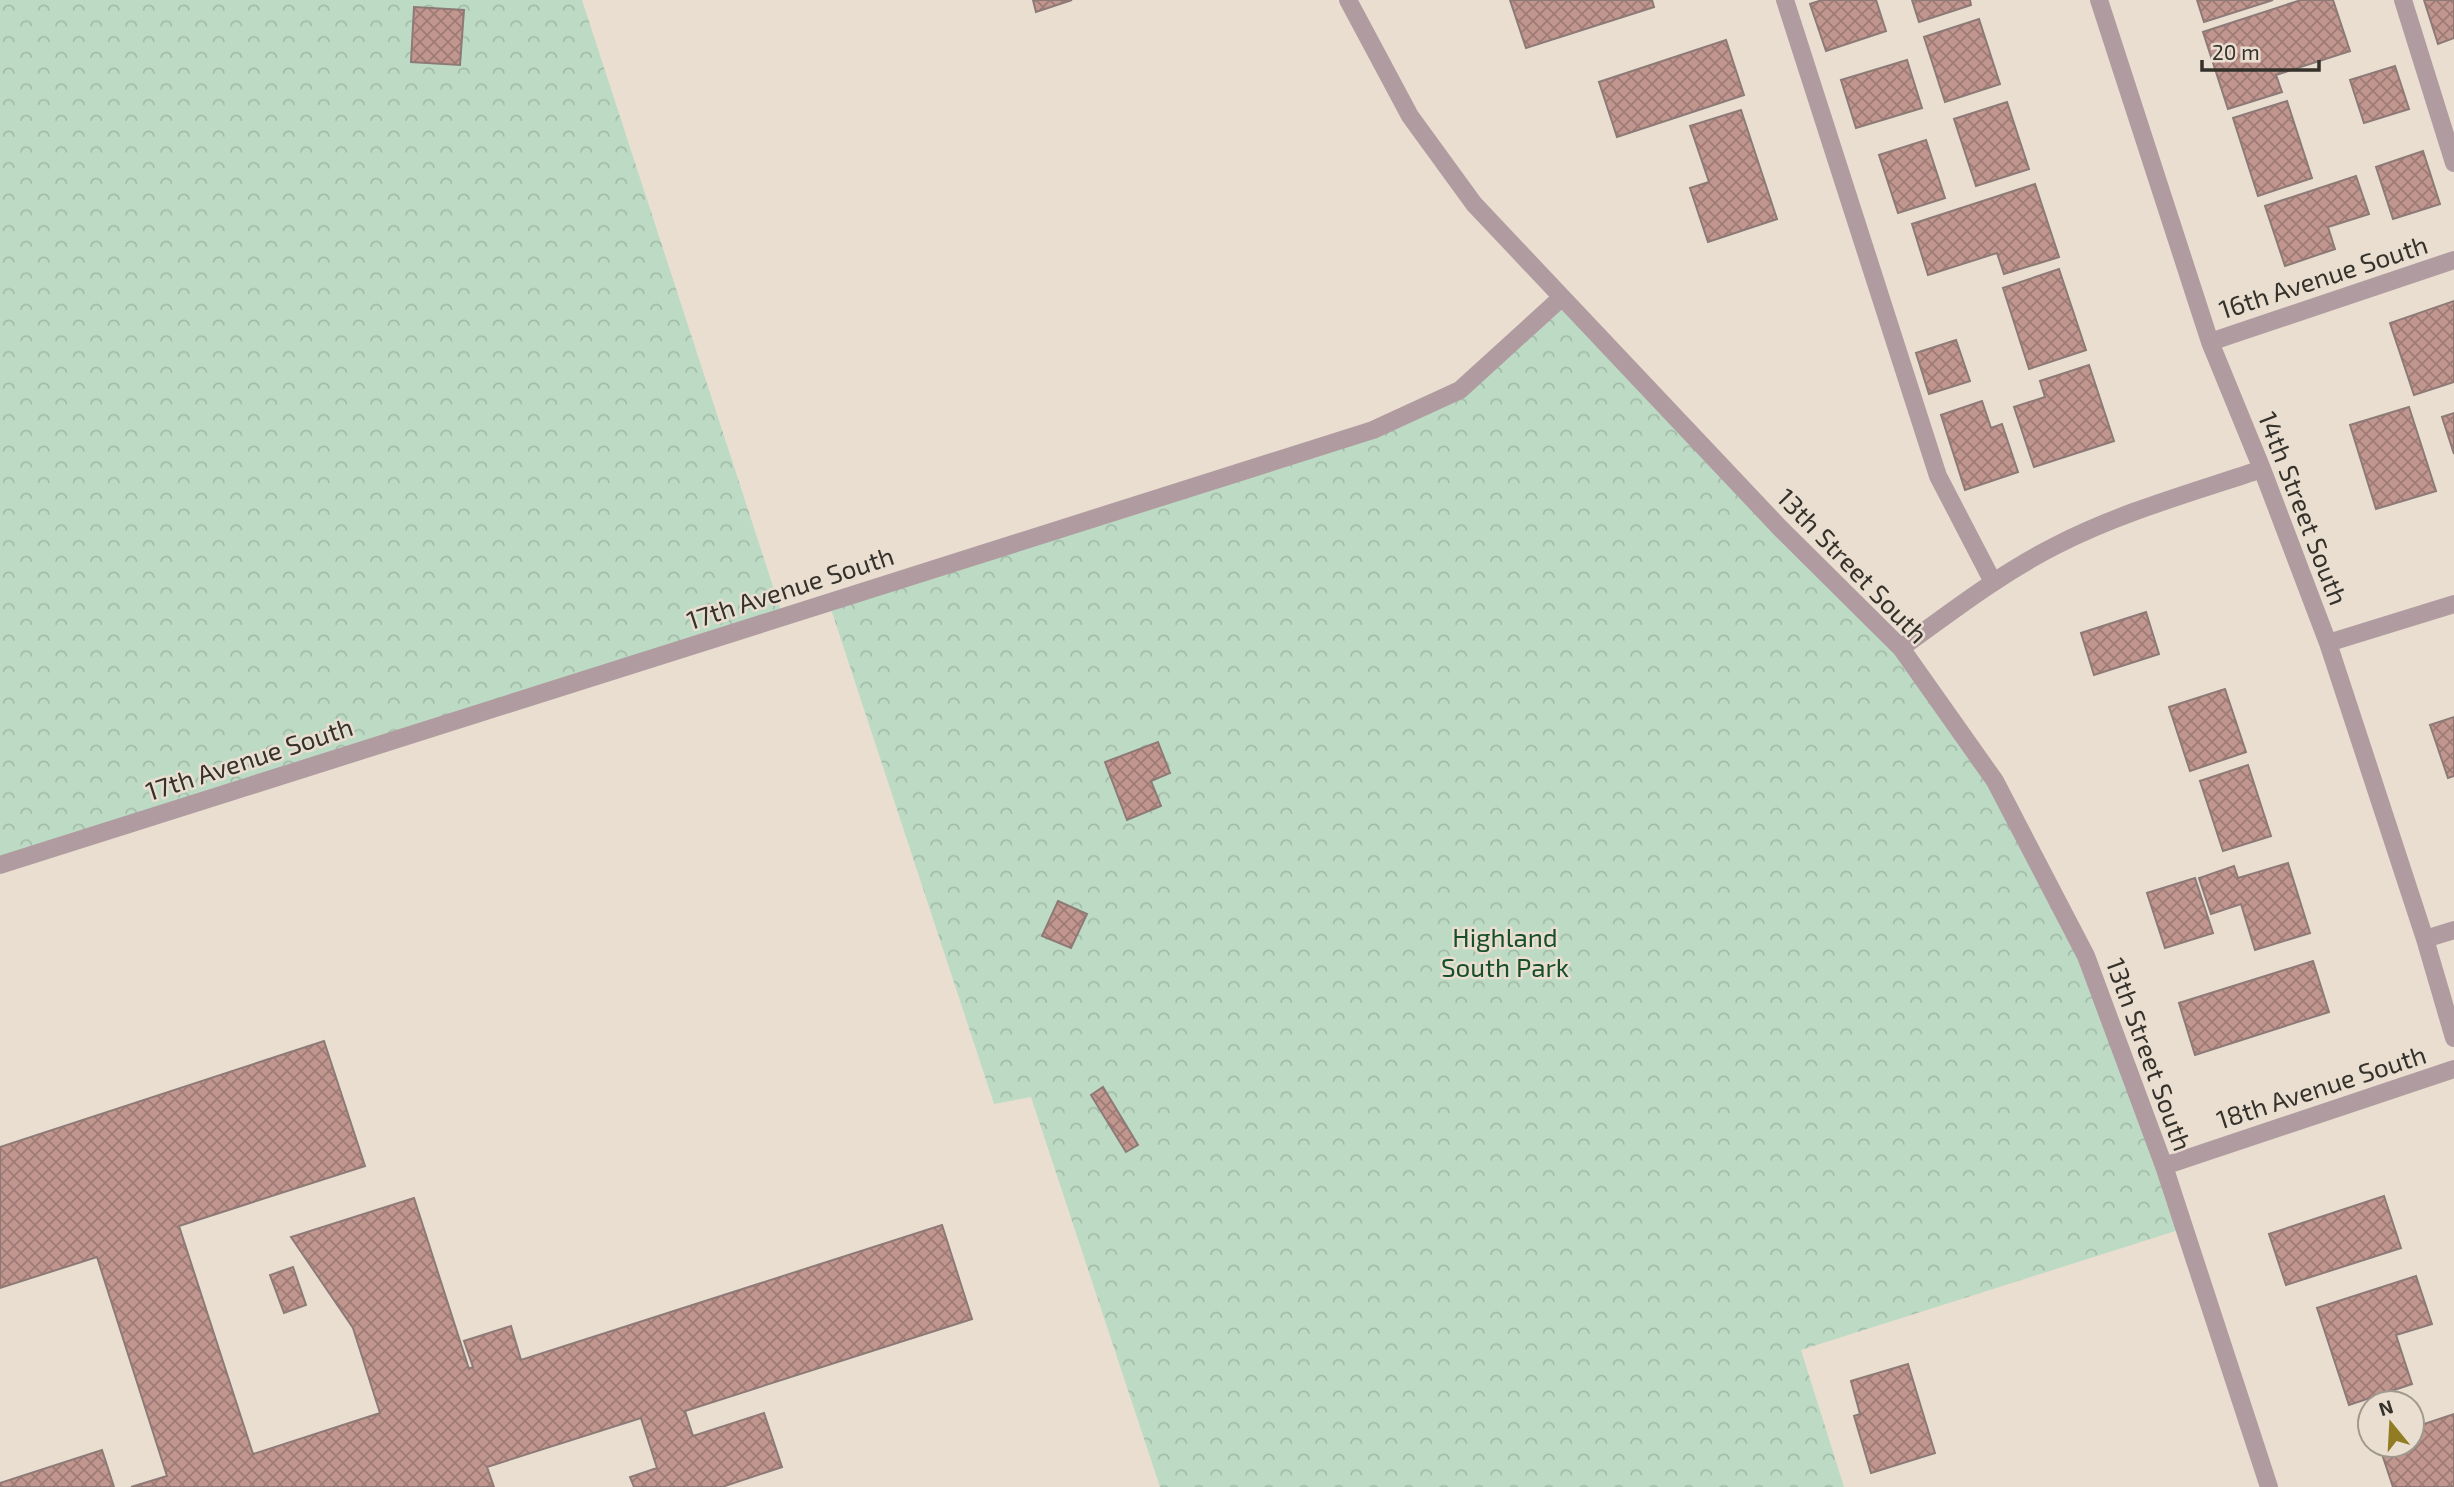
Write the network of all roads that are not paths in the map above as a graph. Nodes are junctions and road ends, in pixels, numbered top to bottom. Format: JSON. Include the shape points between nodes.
{"nodes":[{"id":1,"x":1348,"y":0,"type":"edge"},
{"id":2,"x":1785,"y":0,"type":"edge"},
{"id":3,"x":2099,"y":0,"type":"edge"},
{"id":4,"x":2403,"y":0,"type":"edge"},
{"id":5,"x":2454,"y":163,"type":"edge"},
{"id":6,"x":2454,"y":260,"type":"edge"},
{"id":7,"x":1561,"y":298,"type":"junction"},
{"id":8,"x":2210,"y":342,"type":"junction"},
{"id":9,"x":2262,"y":468,"type":"junction"},
{"id":10,"x":1993,"y":582,"type":"junction"},
{"id":11,"x":2454,"y":604,"type":"edge"},
{"id":12,"x":2328,"y":643,"type":"junction"},
{"id":13,"x":1900,"y":648,"type":"junction"},
{"id":14,"x":0,"y":865,"type":"edge"},
{"id":15,"x":2454,"y":930,"type":"edge"},
{"id":16,"x":2425,"y":939,"type":"junction"},
{"id":17,"x":2454,"y":1038,"type":"edge"},
{"id":18,"x":2454,"y":1069,"type":"edge"},
{"id":19,"x":2164,"y":1166,"type":"junction"},
{"id":20,"x":2269,"y":1487,"type":"edge"}],
"edges":[{"from":1,"to":7,"type":"street","name":"13th Street South","via":[[1410,116],[1474,204]]},
{"from":2,"to":10,"type":"street","via":[[1938,476]]},
{"from":3,"to":8,"type":"street","name":"14th Street South"},
{"from":4,"to":5,"type":"street"},
{"from":6,"to":8,"type":"street","name":"16th Avenue South"},
{"from":7,"to":13,"type":"street","name":"13th Street South"},
{"from":7,"to":14,"type":"street","name":"17th Avenue South","via":[[1460,390],[1373,430]]},
{"from":8,"to":9,"type":"street","name":"14th Street South"},
{"from":9,"to":10,"type":"street","via":[[2057,545]]},
{"from":9,"to":12,"type":"street","name":"14th Street South"},
{"from":10,"to":13,"type":"street"},
{"from":11,"to":12,"type":"street"},
{"from":12,"to":16,"type":"street","name":"14th Street South"},
{"from":13,"to":19,"type":"street","name":"13th Street South","via":[[1996,781],[2086,956]]},
{"from":15,"to":16,"type":"street"},
{"from":16,"to":17,"type":"street","name":"14th Street South"},
{"from":18,"to":19,"type":"street","name":"18th Avenue South"},
{"from":19,"to":20,"type":"street","name":"13th Street South"}]}
